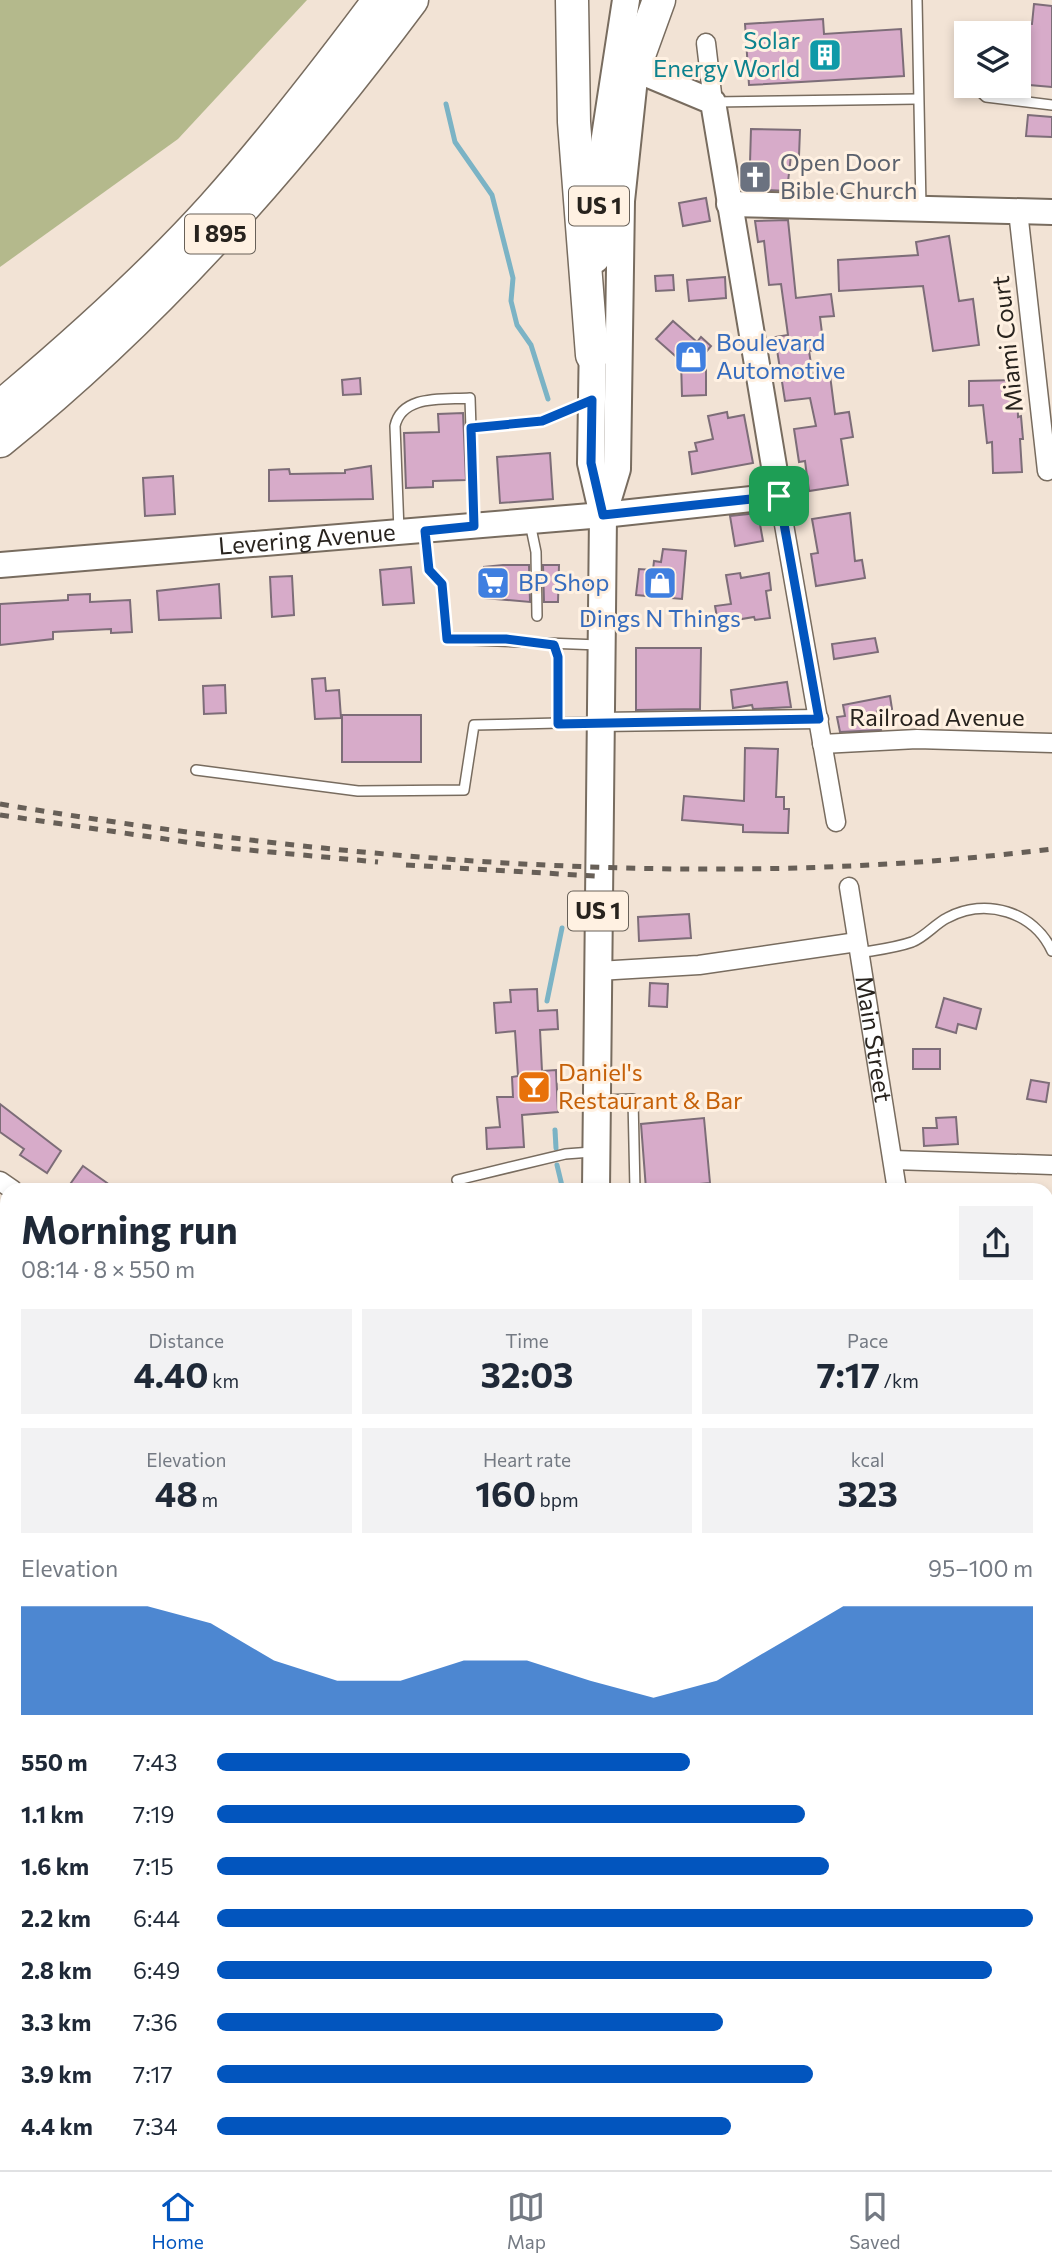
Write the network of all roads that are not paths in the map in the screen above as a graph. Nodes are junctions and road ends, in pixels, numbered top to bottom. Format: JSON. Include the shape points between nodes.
{"nodes":[{"id":1,"x":379,"y":0,"type":"edge"},
{"id":2,"x":412,"y":0,"type":"edge"},
{"id":3,"x":572,"y":0,"type":"edge"},
{"id":4,"x":626,"y":0,"type":"edge"},
{"id":5,"x":647,"y":0,"type":"edge"},
{"id":6,"x":659,"y":0,"type":"edge"},
{"id":7,"x":917,"y":0,"type":"edge"},
{"id":8,"x":706,"y":43,"type":"dead end"},
{"id":9,"x":634,"y":69,"type":"junction"},
{"id":10,"x":994,"y":98,"type":"edge"},
{"id":11,"x":918,"y":99,"type":"junction"},
{"id":12,"x":713,"y":102,"type":"junction"},
{"id":13,"x":1052,"y":105,"type":"edge"},
{"id":14,"x":729,"y":204,"type":"junction"},
{"id":15,"x":921,"y":209,"type":"junction"},
{"id":16,"x":1018,"y":211,"type":"junction"},
{"id":17,"x":1052,"y":212,"type":"edge"},
{"id":18,"x":593,"y":355,"type":"junction"},
{"id":19,"x":592,"y":400,"type":"junction"},
{"id":20,"x":0,"y":407,"type":"edge"},
{"id":21,"x":471,"y":428,"type":"junction"},
{"id":22,"x":0,"y":441,"type":"edge"},
{"id":23,"x":1047,"y":471,"type":"dead end"},
{"id":24,"x":779,"y":496,"type":"junction"},
{"id":25,"x":603,"y":515,"type":"junction"},
{"id":26,"x":530,"y":522,"type":"junction"},
{"id":27,"x":474,"y":526,"type":"junction"},
{"id":28,"x":425,"y":531,"type":"junction"},
{"id":29,"x":399,"y":533,"type":"junction"},
{"id":30,"x":0,"y":565,"type":"edge"},
{"id":31,"x":537,"y":616,"type":"dead end"},
{"id":32,"x":554,"y":645,"type":"junction"},
{"id":33,"x":600,"y":645,"type":"junction"},
{"id":34,"x":819,"y":719,"type":"junction"},
{"id":35,"x":599,"y":722,"type":"junction"},
{"id":36,"x":558,"y":724,"type":"junction"},
{"id":37,"x":1052,"y":743,"type":"edge"},
{"id":38,"x":822,"y":744,"type":"junction"},
{"id":39,"x":196,"y":770,"type":"dead end"},
{"id":40,"x":836,"y":822,"type":"dead end"},
{"id":41,"x":849,"y":887,"type":"dead end"},
{"id":42,"x":858,"y":948,"type":"junction"},
{"id":43,"x":1052,"y":951,"type":"edge"},
{"id":44,"x":597,"y":971,"type":"junction"},
{"id":45,"x":597,"y":1100,"type":"junction"},
{"id":46,"x":597,"y":1151,"type":"junction"},
{"id":47,"x":893,"y":1160,"type":"junction"},
{"id":48,"x":1052,"y":1165,"type":"edge"},
{"id":49,"x":457,"y":1180,"type":"dead end"},
{"id":50,"x":596,"y":1183,"type":"edge"},
{"id":51,"x":635,"y":1183,"type":"edge"},
{"id":52,"x":896,"y":1183,"type":"edge"}],
"edges":[{"from":1,"to":20,"type":"highway","number":"I 895","via":[[316,86],[211,209],[78,340]]},
{"from":2,"to":22,"type":"highway","number":"I 895","via":[[341,94],[213,242],[123,334]]},
{"from":3,"to":18,"type":"highway","via":[[574,122]]},
{"from":4,"to":18,"type":"main road","number":"US 1","via":[[603,150]]},
{"from":5,"to":9,"type":"main road","number":"US 1"},
{"from":6,"to":9,"type":"highway"},
{"from":7,"to":11,"type":"lane"},
{"from":8,"to":12,"type":"street"},
{"from":9,"to":12,"type":"street"},
{"from":9,"to":25,"type":"main road","number":"US 1","via":[[618,258],[617,468]]},
{"from":10,"to":13,"type":"lane"},
{"from":11,"to":12,"type":"lane"},
{"from":11,"to":15,"type":"lane"},
{"from":12,"to":14,"type":"street"},
{"from":14,"to":15,"type":"street"},
{"from":14,"to":24,"type":"street"},
{"from":15,"to":16,"type":"street"},
{"from":16,"to":17,"type":"street"},
{"from":16,"to":23,"type":"street","name":"Miami Court"},
{"from":18,"to":19,"type":"main road","number":"US 1"},
{"from":19,"to":21,"type":"lane","via":[[542,421]]},
{"from":19,"to":25,"type":"main road","number":"US 1","via":[[591,463]]},
{"from":21,"to":27,"type":"lane"},
{"from":21,"to":29,"type":"lane","via":[[470,398],[411,403],[400,411],[394,441]]},
{"from":24,"to":25,"type":"street","name":"Levering Avenue"},
{"from":24,"to":34,"type":"street"},
{"from":25,"to":26,"type":"street","name":"Levering Avenue"},
{"from":25,"to":33,"type":"main road","number":"US 1"},
{"from":26,"to":27,"type":"street","name":"Levering Avenue"},
{"from":26,"to":31,"type":"lane","via":[[536,552]]},
{"from":27,"to":28,"type":"street","name":"Levering Avenue"},
{"from":28,"to":29,"type":"street","name":"Levering Avenue"},
{"from":28,"to":32,"type":"lane","via":[[429,570],[442,584],[447,639]]},
{"from":29,"to":30,"type":"street","name":"Levering Avenue"},
{"from":32,"to":33,"type":"lane"},
{"from":32,"to":36,"type":"lane"},
{"from":33,"to":35,"type":"main road","number":"US 1"},
{"from":34,"to":35,"type":"street","name":"Railroad Avenue"},
{"from":34,"to":38,"type":"street"},
{"from":35,"to":36,"type":"lane"},
{"from":35,"to":44,"type":"main road","number":"US 1"},
{"from":36,"to":39,"type":"lane","via":[[474,725],[464,790],[358,791]]},
{"from":37,"to":38,"type":"street","name":"Railroad Avenue","via":[[917,739]]},
{"from":38,"to":40,"type":"street"},
{"from":41,"to":42,"type":"street","name":"Main Street"},
{"from":42,"to":43,"type":"lane","via":[[913,941],[959,912],[986,908],[1030,921]]},
{"from":42,"to":44,"type":"street"},
{"from":42,"to":47,"type":"street","name":"Main Street"},
{"from":44,"to":45,"type":"main road","number":"US 1"},
{"from":45,"to":46,"type":"main road","number":"US 1"},
{"from":45,"to":51,"type":"lane","via":[[633,1099]]},
{"from":46,"to":49,"type":"lane","via":[[565,1154]]},
{"from":46,"to":50,"type":"main road","number":"US 1"},
{"from":47,"to":48,"type":"street"},
{"from":47,"to":52,"type":"street","name":"Main Street"}]}
